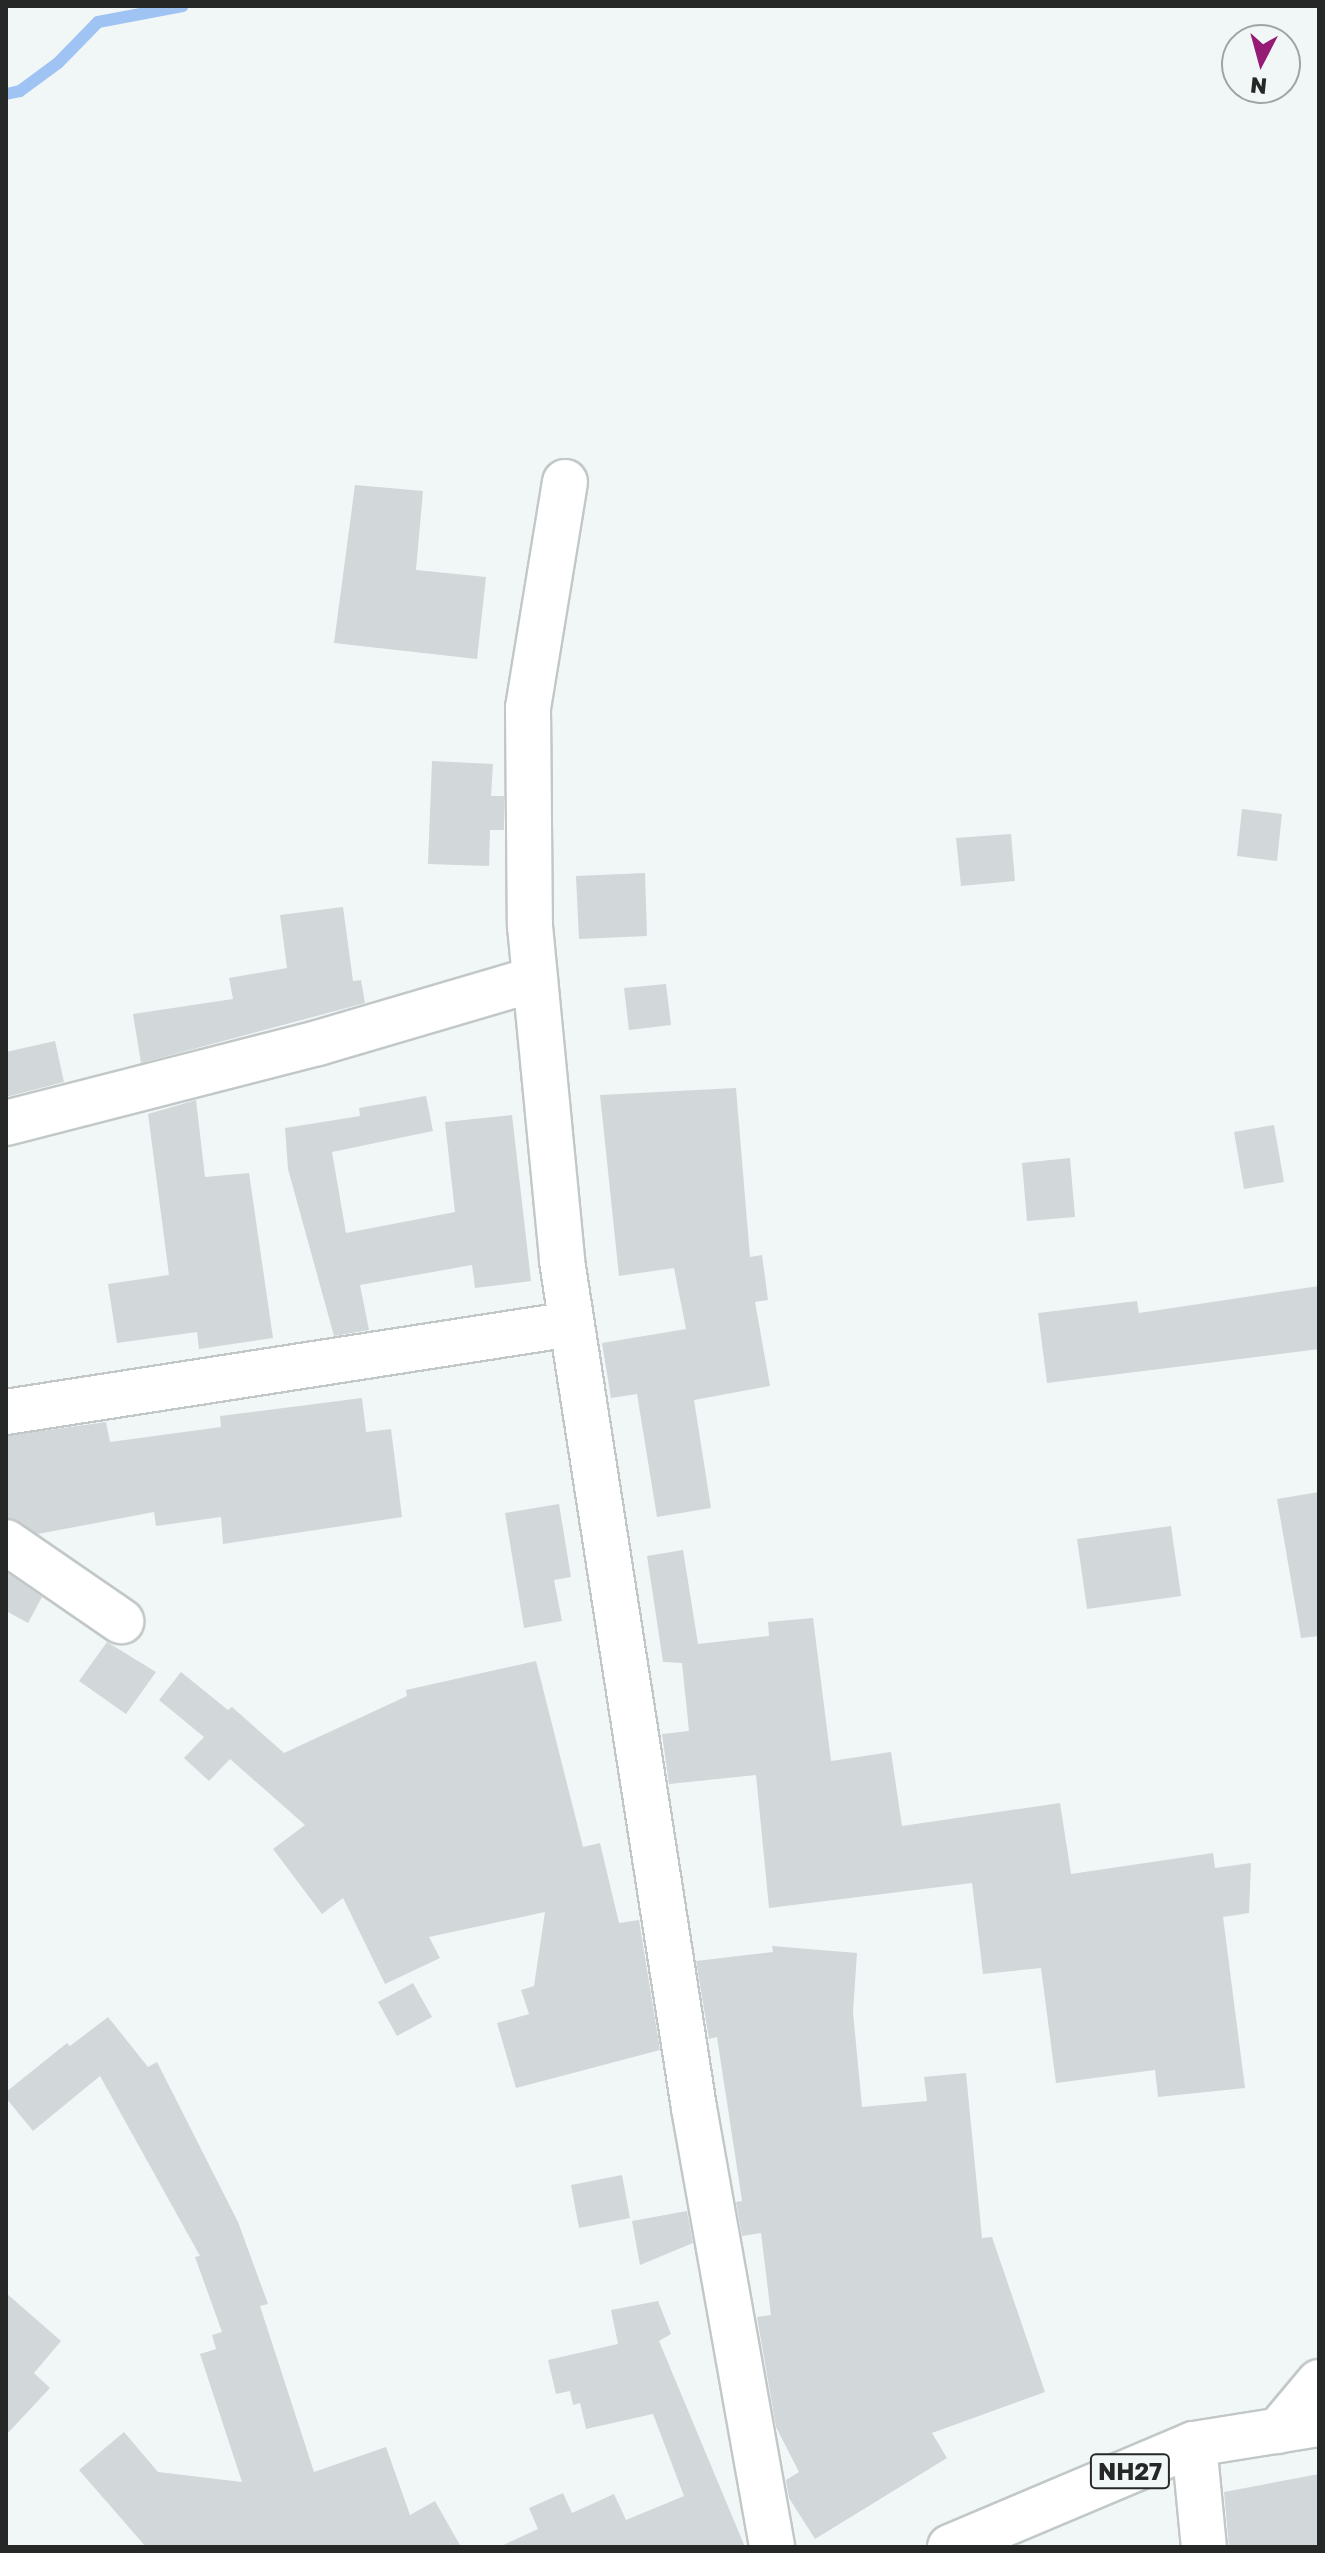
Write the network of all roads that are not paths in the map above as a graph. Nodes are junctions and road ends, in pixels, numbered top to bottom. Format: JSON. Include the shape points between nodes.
{"nodes":[{"id":1,"x":565,"y":482,"type":"dead end"},
{"id":2,"x":535,"y":979,"type":"junction"},
{"id":3,"x":6,"y":1123,"type":"edge"},
{"id":4,"x":571,"y":1324,"type":"junction"},
{"id":5,"x":6,"y":1412,"type":"edge"},
{"id":6,"x":6,"y":1542,"type":"edge"},
{"id":7,"x":121,"y":1621,"type":"dead end"},
{"id":8,"x":1319,"y":2382,"type":"edge"},
{"id":9,"x":1298,"y":2427,"type":"edge"},
{"id":10,"x":1194,"y":2444,"type":"junction"},
{"id":11,"x":772,"y":2547,"type":"edge"},
{"id":12,"x":950,"y":2547,"type":"edge"},
{"id":13,"x":1204,"y":2547,"type":"edge"}],
"edges":[{"from":1,"to":2,"type":"main road","via":[[528,708]]},
{"from":2,"to":3,"type":"main road","via":[[318,1043]]},
{"from":2,"to":4,"type":"main road"},
{"from":4,"to":5,"type":"main road"},
{"from":4,"to":11,"type":"main road","via":[[694,2108]]},
{"from":6,"to":7,"type":"main road"},
{"from":8,"to":9,"type":"main road"},
{"from":9,"to":10,"type":"main road","number":"NH27"},
{"from":10,"to":12,"type":"main road","number":"NH27"},
{"from":10,"to":13,"type":"main road"}]}
